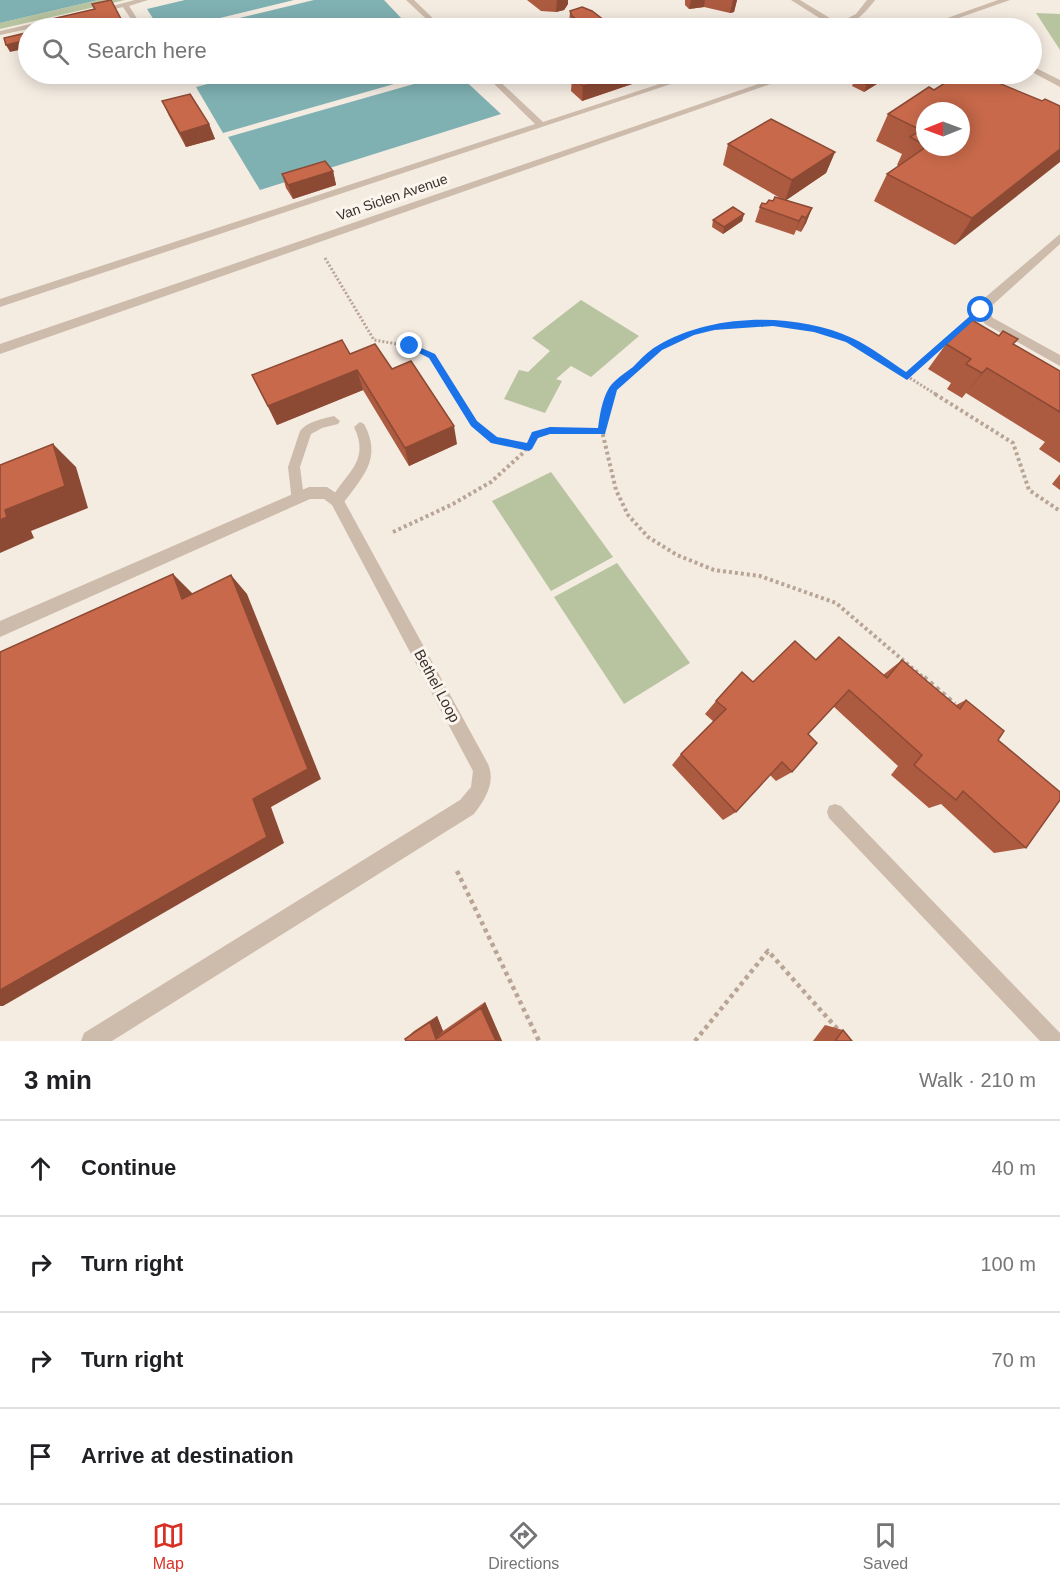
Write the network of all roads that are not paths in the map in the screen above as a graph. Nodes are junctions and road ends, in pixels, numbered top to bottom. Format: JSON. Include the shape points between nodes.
{"nodes":[{"id":1,"x":144,"y":0,"type":"edge"},
{"id":2,"x":410,"y":0,"type":"edge"},
{"id":3,"x":795,"y":0,"type":"edge"},
{"id":4,"x":870,"y":0,"type":"edge"},
{"id":5,"x":1006,"y":0,"type":"edge"},
{"id":6,"x":125,"y":5,"type":"junction"},
{"id":7,"x":91,"y":12,"type":"edge"},
{"id":8,"x":133,"y":18,"type":"edge"},
{"id":9,"x":429,"y":18,"type":"edge"},
{"id":10,"x":822,"y":18,"type":"edge"},
{"id":11,"x":855,"y":18,"type":"edge"},
{"id":12,"x":954,"y":18,"type":"edge"},
{"id":13,"x":18,"y":29,"type":"edge"},
{"id":14,"x":0,"y":33,"type":"edge"},
{"id":15,"x":1042,"y":74,"type":"edge"},
{"id":16,"x":499,"y":84,"type":"edge"},
{"id":17,"x":667,"y":84,"type":"edge"},
{"id":18,"x":765,"y":84,"type":"edge"},
{"id":19,"x":1060,"y":84,"type":"edge"},
{"id":20,"x":542,"y":125,"type":"junction"},
{"id":21,"x":1060,"y":238,"type":"edge"},
{"id":22,"x":0,"y":303,"type":"edge"},
{"id":23,"x":0,"y":349,"type":"edge"},
{"id":24,"x":1060,"y":361,"type":"edge"},
{"id":25,"x":334,"y":421,"type":"dead end"},
{"id":26,"x":360,"y":427,"type":"dead end"},
{"id":27,"x":297,"y":498,"type":"junction"},
{"id":28,"x":337,"y":501,"type":"junction"},
{"id":29,"x":0,"y":629,"type":"edge"},
{"id":30,"x":835,"y":812,"type":"dead end"},
{"id":31,"x":92,"y":1041,"type":"edge"},
{"id":32,"x":1054,"y":1041,"type":"edge"}],
"edges":[{"from":1,"to":6,"type":"lane"},
{"from":2,"to":9,"type":"lane"},
{"from":3,"to":10,"type":"lane"},
{"from":4,"to":11,"type":"lane"},
{"from":5,"to":12,"type":"street"},
{"from":6,"to":7,"type":"lane"},
{"from":6,"to":8,"type":"lane"},
{"from":13,"to":14,"type":"lane"},
{"from":15,"to":19,"type":"street"},
{"from":16,"to":20,"type":"lane"},
{"from":17,"to":20,"type":"lane"},
{"from":18,"to":23,"type":"street","name":"Van Siclen Avenue"},
{"from":20,"to":22,"type":"lane"},
{"from":21,"to":24,"type":"street","via":[[981,310],[989,321]]},
{"from":25,"to":27,"type":"lane","via":[[306,432],[294,467]]},
{"from":26,"to":28,"type":"lane","via":[[367,438],[367,457]]},
{"from":27,"to":28,"type":"street","via":[[327,493]]},
{"from":27,"to":29,"type":"street"},
{"from":28,"to":31,"type":"street","name":"Bethel Loop","via":[[482,770],[480,791],[467,807]]},
{"from":30,"to":32,"type":"lane"}]}
